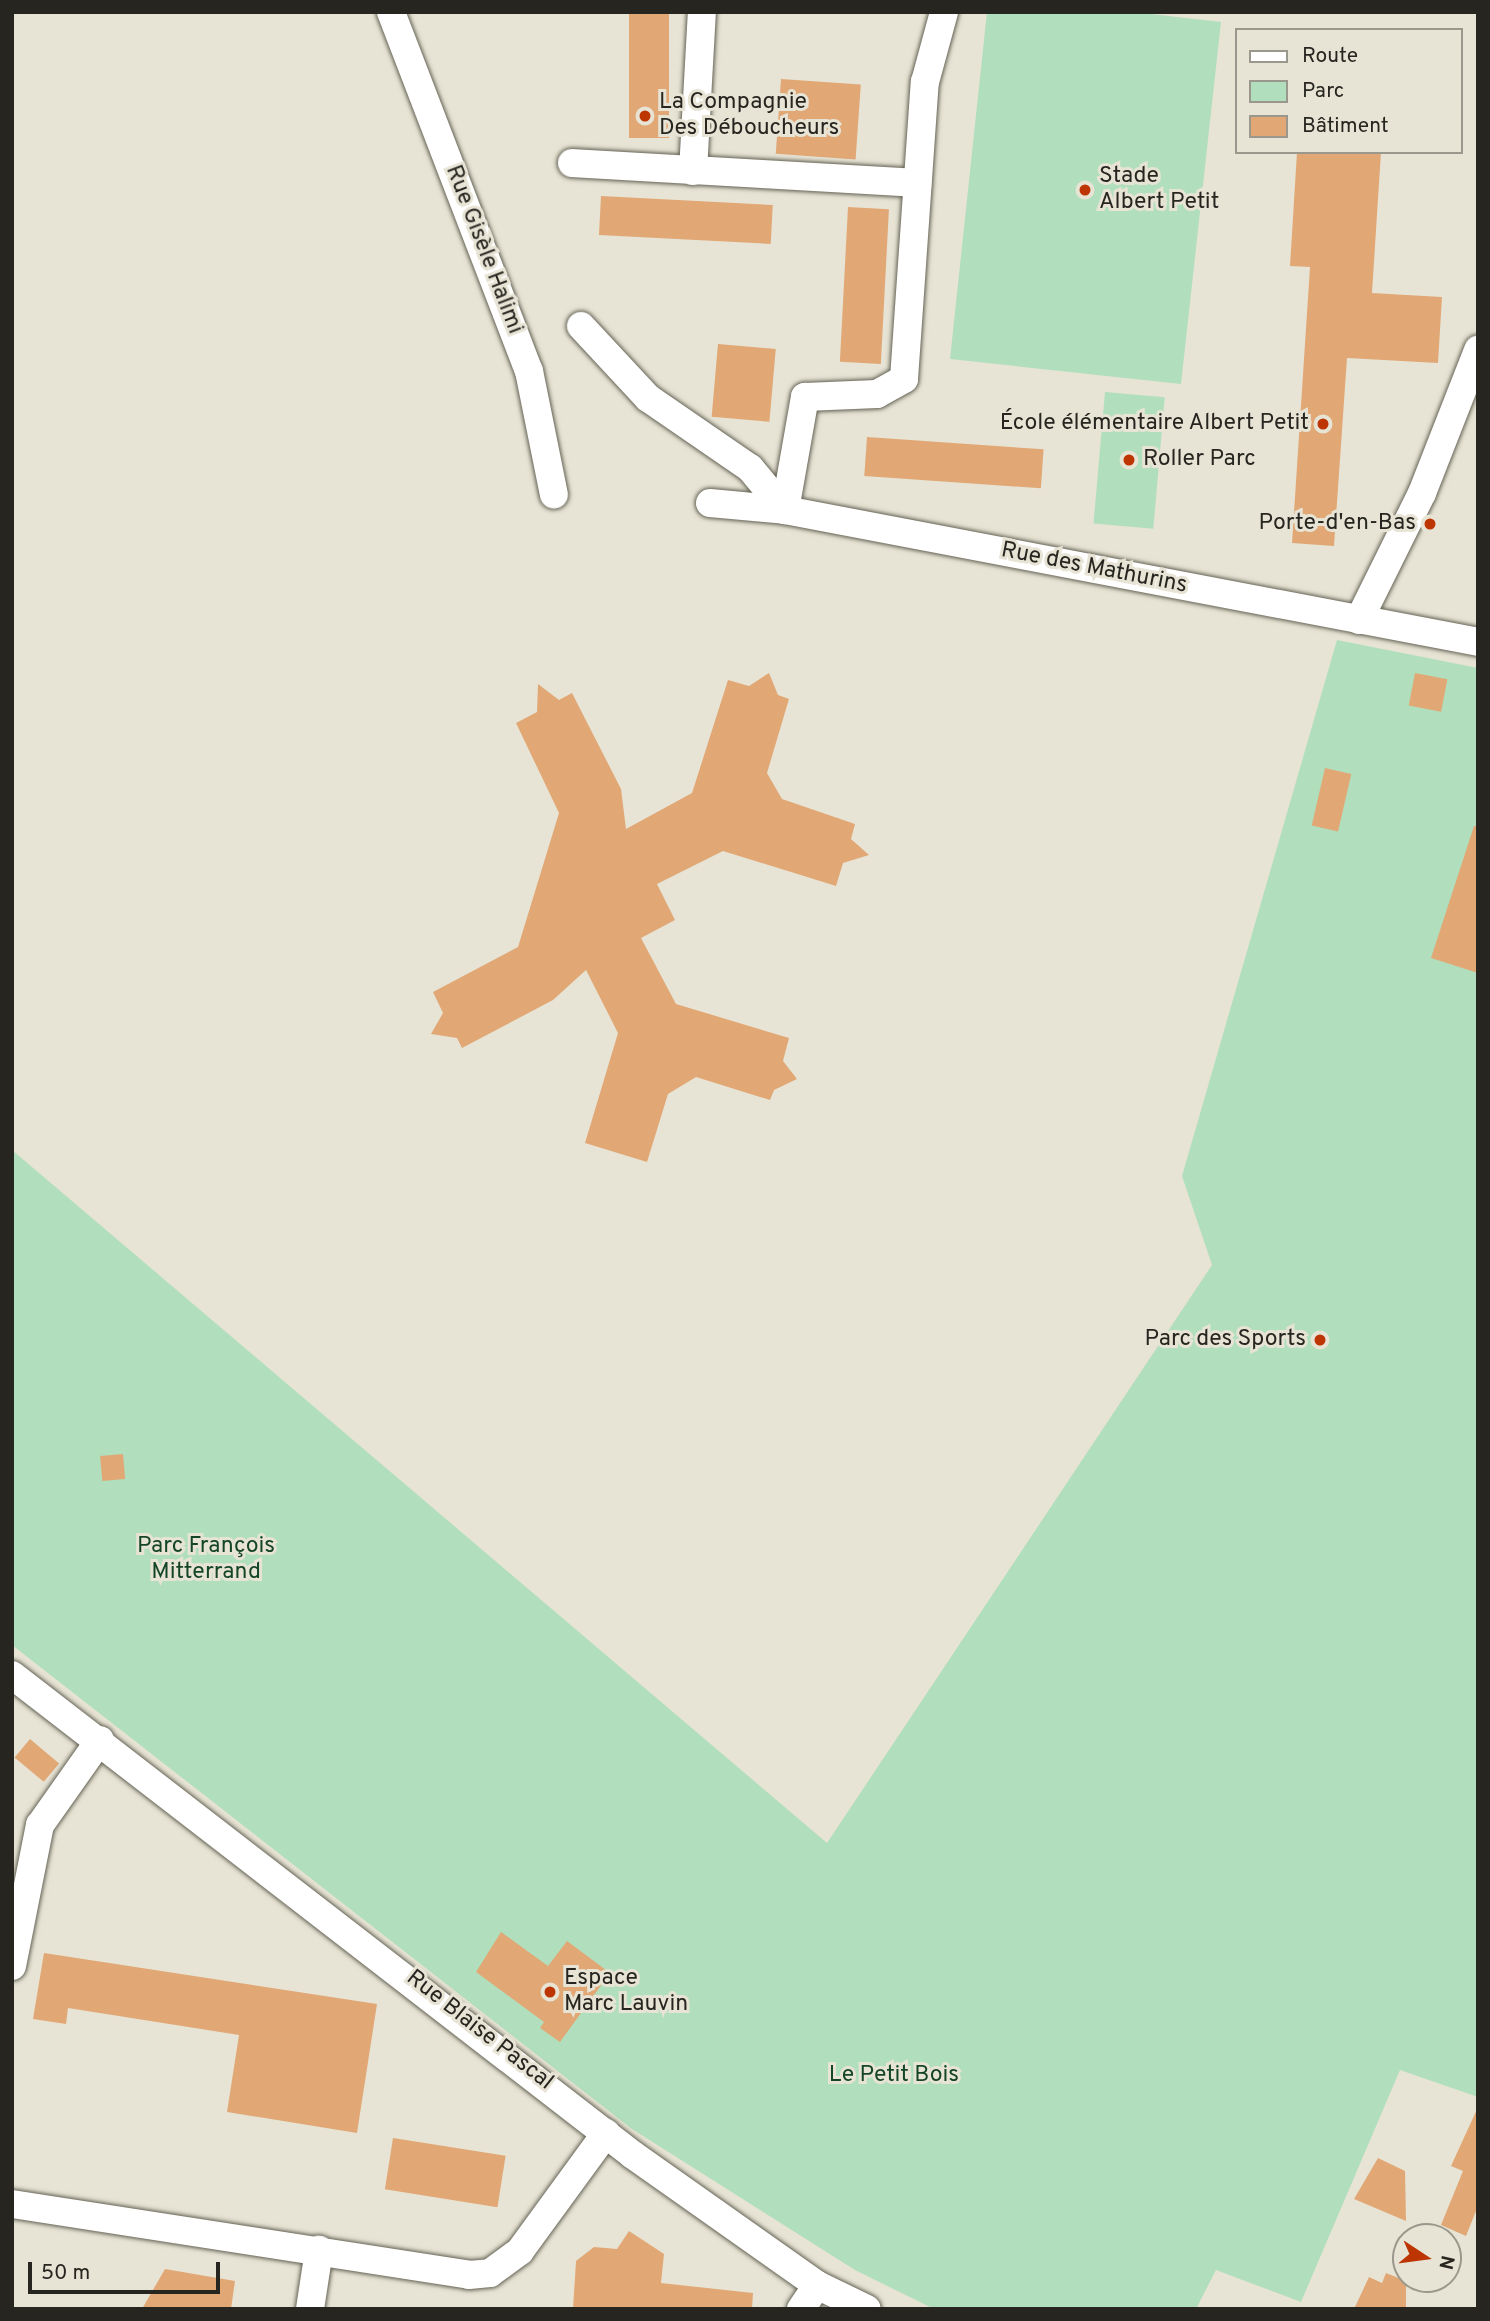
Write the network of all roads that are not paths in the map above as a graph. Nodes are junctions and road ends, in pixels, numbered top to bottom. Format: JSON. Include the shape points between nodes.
{"nodes":[{"id":1,"x":391,"y":12,"type":"edge"},
{"id":2,"x":702,"y":12,"type":"edge"},
{"id":3,"x":944,"y":12,"type":"edge"},
{"id":4,"x":572,"y":163,"type":"dead end"},
{"id":5,"x":693,"y":171,"type":"junction"},
{"id":6,"x":917,"y":183,"type":"junction"},
{"id":7,"x":581,"y":326,"type":"dead end"},
{"id":8,"x":1478,"y":350,"type":"edge"},
{"id":9,"x":554,"y":495,"type":"dead end"},
{"id":10,"x":710,"y":503,"type":"dead end"},
{"id":11,"x":785,"y":510,"type":"junction"},
{"id":12,"x":1359,"y":620,"type":"junction"},
{"id":13,"x":1478,"y":642,"type":"edge"},
{"id":14,"x":12,"y":1675,"type":"edge"},
{"id":15,"x":100,"y":1740,"type":"junction"},
{"id":16,"x":12,"y":1966,"type":"edge"},
{"id":17,"x":606,"y":2133,"type":"junction"},
{"id":18,"x":12,"y":2204,"type":"edge"},
{"id":19,"x":319,"y":2250,"type":"junction"},
{"id":20,"x":817,"y":2284,"type":"junction"},
{"id":21,"x":310,"y":2309,"type":"edge"},
{"id":22,"x":801,"y":2309,"type":"edge"},
{"id":23,"x":867,"y":2309,"type":"edge"}],
"edges":[{"from":1,"to":9,"type":"street","name":"Rue Gisèle Halimi","via":[[529,371]]},
{"from":2,"to":5,"type":"street"},
{"from":3,"to":6,"type":"street","via":[[925,82]]},
{"from":4,"to":5,"type":"street"},
{"from":5,"to":6,"type":"street"},
{"from":6,"to":11,"type":"street","via":[[904,379],[877,394],[805,397]]},
{"from":7,"to":11,"type":"street","via":[[648,398],[750,468]]},
{"from":8,"to":12,"type":"street","via":[[1422,493]]},
{"from":10,"to":11,"type":"street","name":"Rue des Mathurins"},
{"from":11,"to":12,"type":"street","name":"Rue des Mathurins"},
{"from":12,"to":13,"type":"street","name":"Rue des Mathurins"},
{"from":14,"to":15,"type":"street","name":"Rue Blaise Pascal"},
{"from":15,"to":16,"type":"street","via":[[40,1825]]},
{"from":15,"to":17,"type":"street","name":"Rue Blaise Pascal"},
{"from":17,"to":19,"type":"street","via":[[520,2251],[490,2273]]},
{"from":17,"to":20,"type":"street","name":"Rue Blaise Pascal"},
{"from":18,"to":19,"type":"street"},
{"from":19,"to":21,"type":"street"},
{"from":20,"to":22,"type":"street"},
{"from":20,"to":23,"type":"street","name":"Rue Blaise Pascal"}]}
